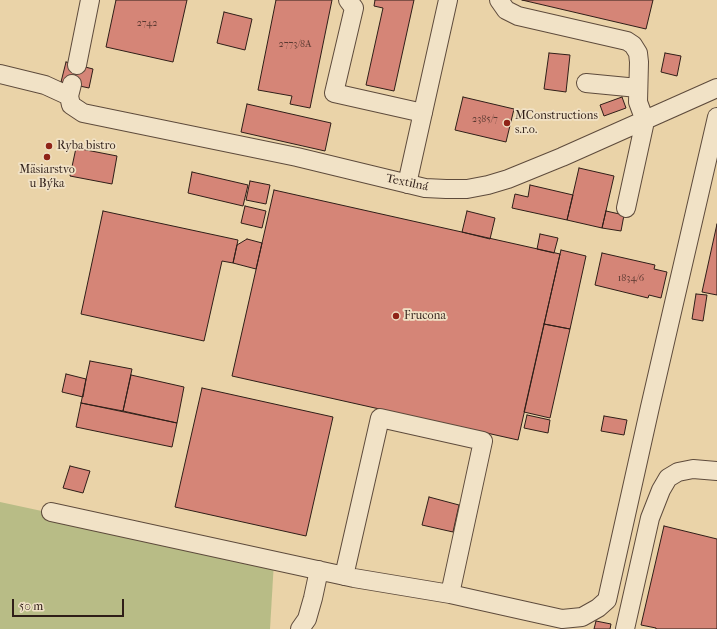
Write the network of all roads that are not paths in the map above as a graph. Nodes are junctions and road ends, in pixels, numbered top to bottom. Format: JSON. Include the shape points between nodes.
{"nodes":[{"id":1,"x":90,"y":0,"type":"edge"},
{"id":2,"x":348,"y":0,"type":"edge"},
{"id":3,"x":447,"y":0,"type":"edge"},
{"id":4,"x":499,"y":0,"type":"edge"},
{"id":5,"x":77,"y":65,"type":"dead end"},
{"id":6,"x":0,"y":74,"type":"edge"},
{"id":7,"x":586,"y":83,"type":"dead end"},
{"id":8,"x":638,"y":88,"type":"junction"},
{"id":9,"x":717,"y":88,"type":"edge"},
{"id":10,"x":423,"y":113,"type":"junction"},
{"id":11,"x":717,"y":117,"type":"edge"},
{"id":12,"x":645,"y":121,"type":"junction"},
{"id":13,"x":407,"y":184,"type":"junction"},
{"id":14,"x":626,"y":208,"type":"dead end"},
{"id":15,"x":717,"y":471,"type":"edge"},
{"id":16,"x":51,"y":512,"type":"dead end"},
{"id":17,"x":319,"y":570,"type":"junction"},
{"id":18,"x":344,"y":576,"type":"junction"},
{"id":19,"x":450,"y":594,"type":"junction"},
{"id":20,"x":300,"y":629,"type":"edge"},
{"id":21,"x":625,"y":629,"type":"edge"}],
"edges":[{"from":1,"to":5,"type":"lane"},
{"from":2,"to":10,"type":"lane","via":[[354,8],[334,93]]},
{"from":3,"to":10,"type":"lane"},
{"from":4,"to":8,"type":"lane","via":[[506,10],[518,16],[627,42],[638,53]]},
{"from":6,"to":13,"type":"lane","name":"Textilná","via":[[71,90],[71,105],[83,113],[297,157]]},
{"from":7,"to":8,"type":"lane"},
{"from":8,"to":12,"type":"lane","via":[[638,102]]},
{"from":9,"to":12,"type":"lane","name":"Textilná"},
{"from":10,"to":13,"type":"lane"},
{"from":11,"to":19,"type":"lane","via":[[607,600],[582,616],[562,619]]},
{"from":12,"to":13,"type":"lane","name":"Textilná","via":[[556,160],[488,185],[446,189]]},
{"from":12,"to":14,"type":"lane"},
{"from":15,"to":21,"type":"lane","via":[[693,469],[678,472],[668,478],[661,490],[650,518]]},
{"from":16,"to":17,"type":"lane"},
{"from":17,"to":18,"type":"lane"},
{"from":17,"to":20,"type":"lane","via":[[307,618]]},
{"from":18,"to":19,"type":"lane"},
{"from":18,"to":19,"type":"lane","via":[[380,418],[483,441]]}]}
